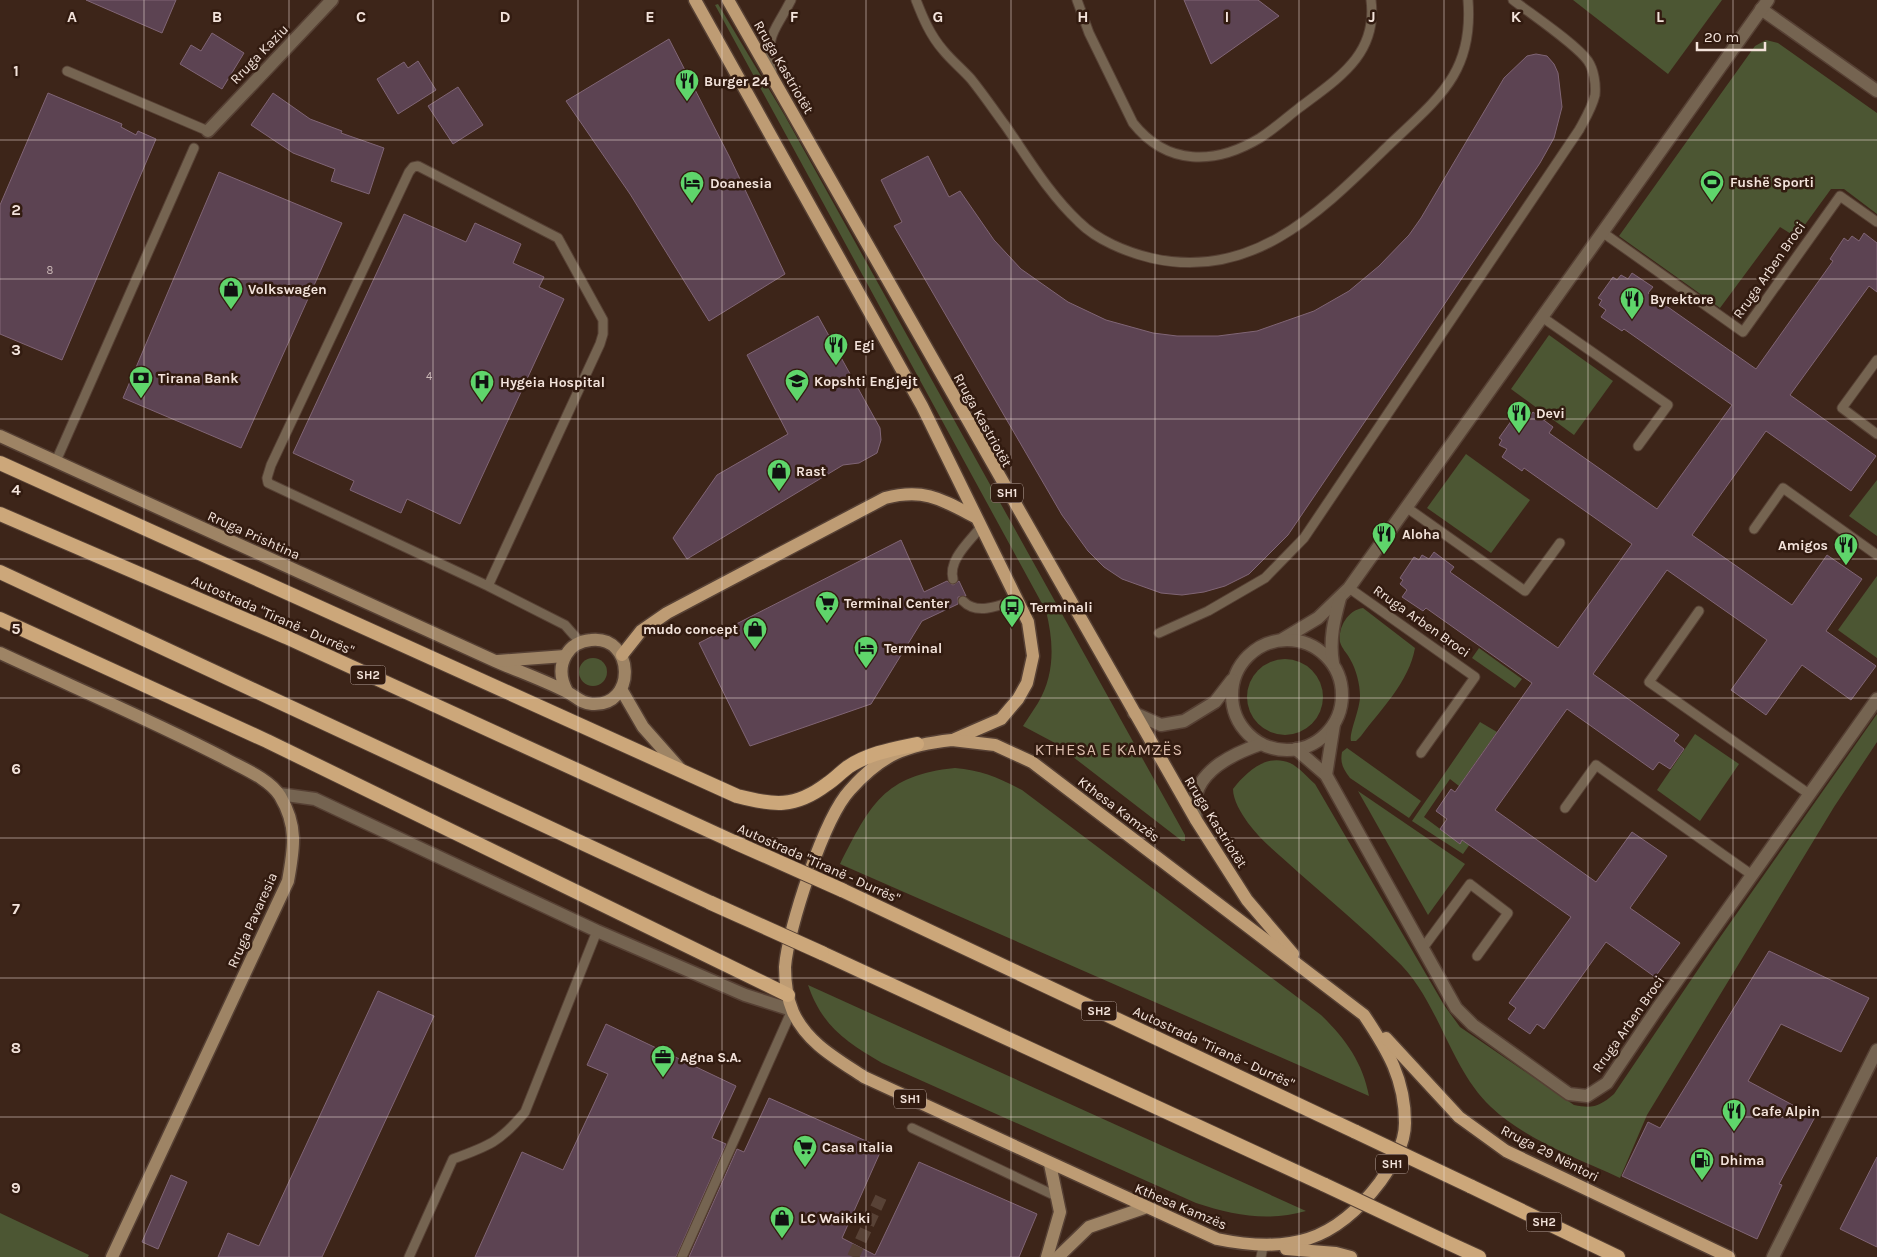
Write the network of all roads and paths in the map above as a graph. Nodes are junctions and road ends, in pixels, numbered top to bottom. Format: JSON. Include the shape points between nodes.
{"nodes":[{"id":1,"x":332,"y":0,"type":"edge"},
{"id":2,"x":695,"y":0,"type":"edge"},
{"id":3,"x":728,"y":0,"type":"edge"},
{"id":4,"x":791,"y":0,"type":"edge"},
{"id":5,"x":916,"y":0,"type":"edge"},
{"id":6,"x":1077,"y":0,"type":"edge"},
{"id":7,"x":1371,"y":0,"type":"edge"},
{"id":8,"x":1468,"y":0,"type":"edge"},
{"id":9,"x":1512,"y":0,"type":"edge"},
{"id":10,"x":1765,"y":4,"type":"edge"},
{"id":11,"x":67,"y":71,"type":"dead end"},
{"id":12,"x":772,"y":75,"type":"junction"},
{"id":13,"x":1877,"y":91,"type":"edge"},
{"id":14,"x":208,"y":131,"type":"joint"},
{"id":15,"x":194,"y":148,"type":"dead end"},
{"id":16,"x":1877,"y":222,"type":"edge"},
{"id":17,"x":1602,"y":232,"type":"junction"},
{"id":18,"x":1542,"y":317,"type":"junction"},
{"id":19,"x":1877,"y":360,"type":"edge"},
{"id":20,"x":1877,"y":434,"type":"edge"},
{"id":21,"x":0,"y":436,"type":"edge"},
{"id":22,"x":1638,"y":446,"type":"dead end"},
{"id":23,"x":56,"y":462,"type":"junction"},
{"id":24,"x":0,"y":463,"type":"edge"},
{"id":25,"x":1406,"y":508,"type":"junction"},
{"id":26,"x":0,"y":514,"type":"edge"},
{"id":27,"x":978,"y":522,"type":"junction"},
{"id":28,"x":1754,"y":529,"type":"dead end"},
{"id":29,"x":1560,"y":543,"type":"dead end"},
{"id":30,"x":1877,"y":554,"type":"edge"},
{"id":31,"x":0,"y":572,"type":"edge"},
{"id":32,"x":952,"y":579,"type":"dead end"},
{"id":33,"x":488,"y":586,"type":"junction"},
{"id":34,"x":1349,"y":588,"type":"junction"},
{"id":35,"x":1340,"y":598,"type":"junction"},
{"id":36,"x":1018,"y":599,"type":"junction"},
{"id":37,"x":963,"y":601,"type":"dead end"},
{"id":38,"x":1700,"y":611,"type":"dead end"},
{"id":39,"x":0,"y":619,"type":"edge"},
{"id":40,"x":1159,"y":633,"type":"dead end"},
{"id":41,"x":1283,"y":639,"type":"junction"},
{"id":42,"x":580,"y":642,"type":"junction"},
{"id":43,"x":0,"y":653,"type":"edge"},
{"id":44,"x":622,"y":655,"type":"junction"},
{"id":45,"x":565,"y":656,"type":"junction"},
{"id":46,"x":495,"y":661,"type":"junction"},
{"id":47,"x":1333,"y":664,"type":"junction"},
{"id":48,"x":1234,"y":676,"type":"junction"},
{"id":49,"x":621,"y":690,"type":"junction"},
{"id":50,"x":567,"y":691,"type":"junction"},
{"id":51,"x":1877,"y":699,"type":"edge"},
{"id":52,"x":1134,"y":713,"type":"junction"},
{"id":53,"x":1334,"y":723,"type":"junction"},
{"id":54,"x":952,"y":740,"type":"junction"},
{"id":55,"x":917,"y":744,"type":"junction"},
{"id":56,"x":1261,"y":744,"type":"junction"},
{"id":57,"x":1296,"y":749,"type":"junction"},
{"id":58,"x":1421,"y":753,"type":"dead end"},
{"id":59,"x":683,"y":773,"type":"junction"},
{"id":60,"x":1326,"y":775,"type":"junction"},
{"id":61,"x":279,"y":794,"type":"junction"},
{"id":62,"x":1809,"y":794,"type":"junction"},
{"id":63,"x":1565,"y":808,"type":"dead end"},
{"id":64,"x":1196,"y":820,"type":"junction"},
{"id":65,"x":1752,"y":875,"type":"junction"},
{"id":66,"x":597,"y":931,"type":"junction"},
{"id":67,"x":1423,"y":948,"type":"junction"},
{"id":68,"x":1476,"y":956,"type":"dead end"},
{"id":69,"x":1307,"y":972,"type":"junction"},
{"id":70,"x":788,"y":995,"type":"junction"},
{"id":71,"x":792,"y":1010,"type":"junction"},
{"id":72,"x":1364,"y":1016,"type":"junction"},
{"id":73,"x":1877,"y":1050,"type":"edge"},
{"id":74,"x":912,"y":1128,"type":"dead end"},
{"id":75,"x":1050,"y":1164,"type":"junction"},
{"id":76,"x":1058,"y":1197,"type":"junction"},
{"id":77,"x":1144,"y":1208,"type":"junction"},
{"id":78,"x":1262,"y":1252,"type":"edge"},
{"id":79,"x":112,"y":1257,"type":"edge"},
{"id":80,"x":409,"y":1257,"type":"edge"},
{"id":81,"x":682,"y":1257,"type":"edge"},
{"id":82,"x":1047,"y":1257,"type":"edge"},
{"id":83,"x":1058,"y":1257,"type":"edge"},
{"id":84,"x":1351,"y":1257,"type":"edge"},
{"id":85,"x":1479,"y":1257,"type":"edge"},
{"id":86,"x":1618,"y":1257,"type":"edge"},
{"id":87,"x":1729,"y":1257,"type":"edge"},
{"id":88,"x":1773,"y":1257,"type":"edge"}],
"edges":[{"from":1,"to":14,"type":"street","name":"Rruga Kaziu"},
{"from":2,"to":27,"type":"main road","number":"SH1","via":[[922,406]]},
{"from":3,"to":12,"type":"main road","name":"Rruga Kastriotët","number":"SH1"},
{"from":4,"to":12,"type":"lane","via":[[772,30],[768,48]]},
{"from":5,"to":8,"type":"lane","via":[[932,35],[970,78],[1059,202],[1080,224],[1133,254],[1162,261],[1192,262],[1248,253],[1313,216],[1346,187],[1447,88],[1461,64],[1468,42]]},
{"from":6,"to":7,"type":"lane","via":[[1092,41],[1133,123],[1157,146],[1175,155],[1196,158],[1233,150],[1260,137],[1343,74],[1359,57],[1368,38]]},
{"from":9,"to":40,"type":"lane","via":[[1588,61],[1595,78],[1595,94],[1579,130],[1304,538],[1265,578],[1208,611]]},
{"from":10,"to":13,"type":"street"},
{"from":10,"to":17,"type":"street"},
{"from":11,"to":14,"type":"lane"},
{"from":12,"to":52,"type":"main road","name":"Rruga Kastriotët","number":"SH1"},
{"from":15,"to":23,"type":"lane"},
{"from":16,"to":17,"type":"lane","name":"Rruga Arben Broci","via":[[1840,196],[1744,332]]},
{"from":17,"to":18,"type":"street"},
{"from":18,"to":22,"type":"lane","via":[[1668,405]]},
{"from":18,"to":25,"type":"street"},
{"from":19,"to":20,"type":"lane","via":[[1842,408]]},
{"from":21,"to":23,"type":"main road","name":"Rruga Prishtina"},
{"from":23,"to":46,"type":"main road","name":"Rruga Prishtina"},
{"from":24,"to":59,"type":"highway"},
{"from":25,"to":29,"type":"lane","via":[[1524,591]]},
{"from":25,"to":34,"type":"street"},
{"from":26,"to":86,"type":"highway","name":"Autostrada \"Tiranë - Durrës\"","number":"SH2","bridge":true,"via":[[286,637],[842,890]]},
{"from":27,"to":32,"type":"lane","via":[[955,560]]},
{"from":27,"to":36,"type":"main road","number":"SH1"},
{"from":27,"to":44,"type":"main road","via":[[936,496],[901,494],[885,498],[666,613],[641,631]]},
{"from":28,"to":30,"type":"lane","via":[[1783,488]]},
{"from":31,"to":85,"type":"highway","bridge":true},
{"from":33,"to":33,"type":"lane","via":[[268,483],[267,478],[409,172],[418,166],[558,238],[603,320],[604,334],[600,344]]},
{"from":33,"to":42,"type":"lane","via":[[565,625]]},
{"from":34,"to":35,"type":"street"},
{"from":34,"to":58,"type":"lane","name":"Rruga Arben Broci","via":[[1475,677]]},
{"from":35,"to":41,"type":"street","via":[[1318,618]]},
{"from":35,"to":47,"type":"street","via":[[1331,635]]},
{"from":36,"to":37,"type":"lane","via":[[978,609],[968,607]]},
{"from":36,"to":54,"type":"main road","number":"SH1","via":[[1028,622],[1033,656],[1027,683],[1001,719]]},
{"from":38,"to":62,"type":"lane","via":[[1650,682]]},
{"from":39,"to":70,"type":"highway","via":[[267,742]]},
{"from":41,"to":47,"type":"street","via":[[1302,641],[1320,650]]},
{"from":41,"to":48,"type":"street","via":[[1253,651],[1241,662]]},
{"from":42,"to":44,"type":"main road","via":[[602,640]]},
{"from":42,"to":45,"type":"main road"},
{"from":43,"to":61,"type":"main road","name":"Rruga Pavaresia","via":[[196,744],[264,781]]},
{"from":44,"to":49,"type":"main road","via":[[626,672]]},
{"from":45,"to":46,"type":"main road","name":"Rruga Prishtina"},
{"from":45,"to":50,"type":"main road","via":[[561,671]]},
{"from":46,"to":50,"type":"main road","name":"Rruga Prishtina"},
{"from":47,"to":53,"type":"street","via":[[1340,678],[1342,693],[1341,709]]},
{"from":48,"to":52,"type":"street","via":[[1215,702],[1184,721],[1161,725]]},
{"from":48,"to":56,"type":"street","via":[[1232,708],[1238,723]]},
{"from":49,"to":50,"type":"main road","name":"Rruga Prishtina","via":[[609,701],[597,704],[580,702]]},
{"from":49,"to":59,"type":"main road","via":[[643,727]]},
{"from":51,"to":62,"type":"street","name":"Rruga Arben Broci"},
{"from":52,"to":64,"type":"main road","name":"Rruga Kastriotët","number":"SH1"},
{"from":53,"to":57,"type":"street","via":[[1318,740]]},
{"from":53,"to":60,"type":"street"},
{"from":54,"to":55,"type":"main road","name":"Kthesa Kamzës","number":"SH1"},
{"from":54,"to":69,"type":"main road","name":"Kthesa Kamzës","number":"SH1","via":[[994,745],[1032,762]]},
{"from":55,"to":59,"type":"highway","via":[[873,754],[848,767],[807,797],[783,804],[737,796]]},
{"from":55,"to":70,"type":"main road","name":"Kthesa Kamzës","number":"SH1","via":[[886,758],[868,772],[836,810],[823,838],[789,942],[786,966]]},
{"from":56,"to":57,"type":"street","via":[[1278,750]]},
{"from":56,"to":64,"type":"street","via":[[1240,751],[1213,769],[1201,782],[1195,800]]},
{"from":57,"to":60,"type":"street","name":"Rruga Arben Broci"},
{"from":60,"to":67,"type":"street","name":"Rruga Arben Broci"},
{"from":61,"to":66,"type":"street","via":[[316,799]]},
{"from":61,"to":79,"type":"main road","name":"Rruga Pavaresia","via":[[292,820],[294,847],[288,880]]},
{"from":62,"to":65,"type":"street","name":"Rruga Arben Broci"},
{"from":63,"to":65,"type":"lane","via":[[1596,765]]},
{"from":64,"to":69,"type":"main road","name":"Rruga Kastriotët","number":"SH1","via":[[1247,900]]},
{"from":65,"to":67,"type":"street","name":"Rruga Arben Broci","via":[[1607,1082],[1587,1096],[1569,1094],[1473,1025],[1456,1008]]},
{"from":66,"to":71,"type":"street","via":[[745,996]]},
{"from":66,"to":80,"type":"lane","via":[[525,1112],[506,1135],[453,1159]]},
{"from":67,"to":68,"type":"lane","via":[[1470,884],[1508,913]]},
{"from":69,"to":72,"type":"main road","name":"Kthesa Kamzës","number":"SH1"},
{"from":70,"to":71,"type":"main road","name":"Kthesa Kamzës","number":"SH1"},
{"from":71,"to":75,"type":"main road","name":"Kthesa Kamzës","number":"SH1","via":[[807,1036],[864,1077]]},
{"from":71,"to":81,"type":"lane"},
{"from":72,"to":78,"type":"main road","name":"Kthesa Kamzës","number":"SH1","via":[[1389,1052],[1397,1076],[1404,1101],[1402,1144],[1390,1168],[1349,1217],[1311,1239]]},
{"from":72,"to":87,"type":"main road","name":"Rruga 29 Nëntori","via":[[1459,1117],[1506,1151]]},
{"from":73,"to":88,"type":"street"},
{"from":74,"to":76,"type":"lane"},
{"from":75,"to":76,"type":"main road"},
{"from":75,"to":77,"type":"main road","name":"Kthesa Kamzës","number":"SH1"},
{"from":76,"to":82,"type":"main road","via":[[1060,1212]]},
{"from":77,"to":78,"type":"main road","name":"Kthesa Kamzës","number":"SH1","via":[[1217,1239]]},
{"from":77,"to":83,"type":"main road","via":[[1089,1226]]},
{"from":78,"to":84,"type":"main road","via":[[1336,1253]]}]}
